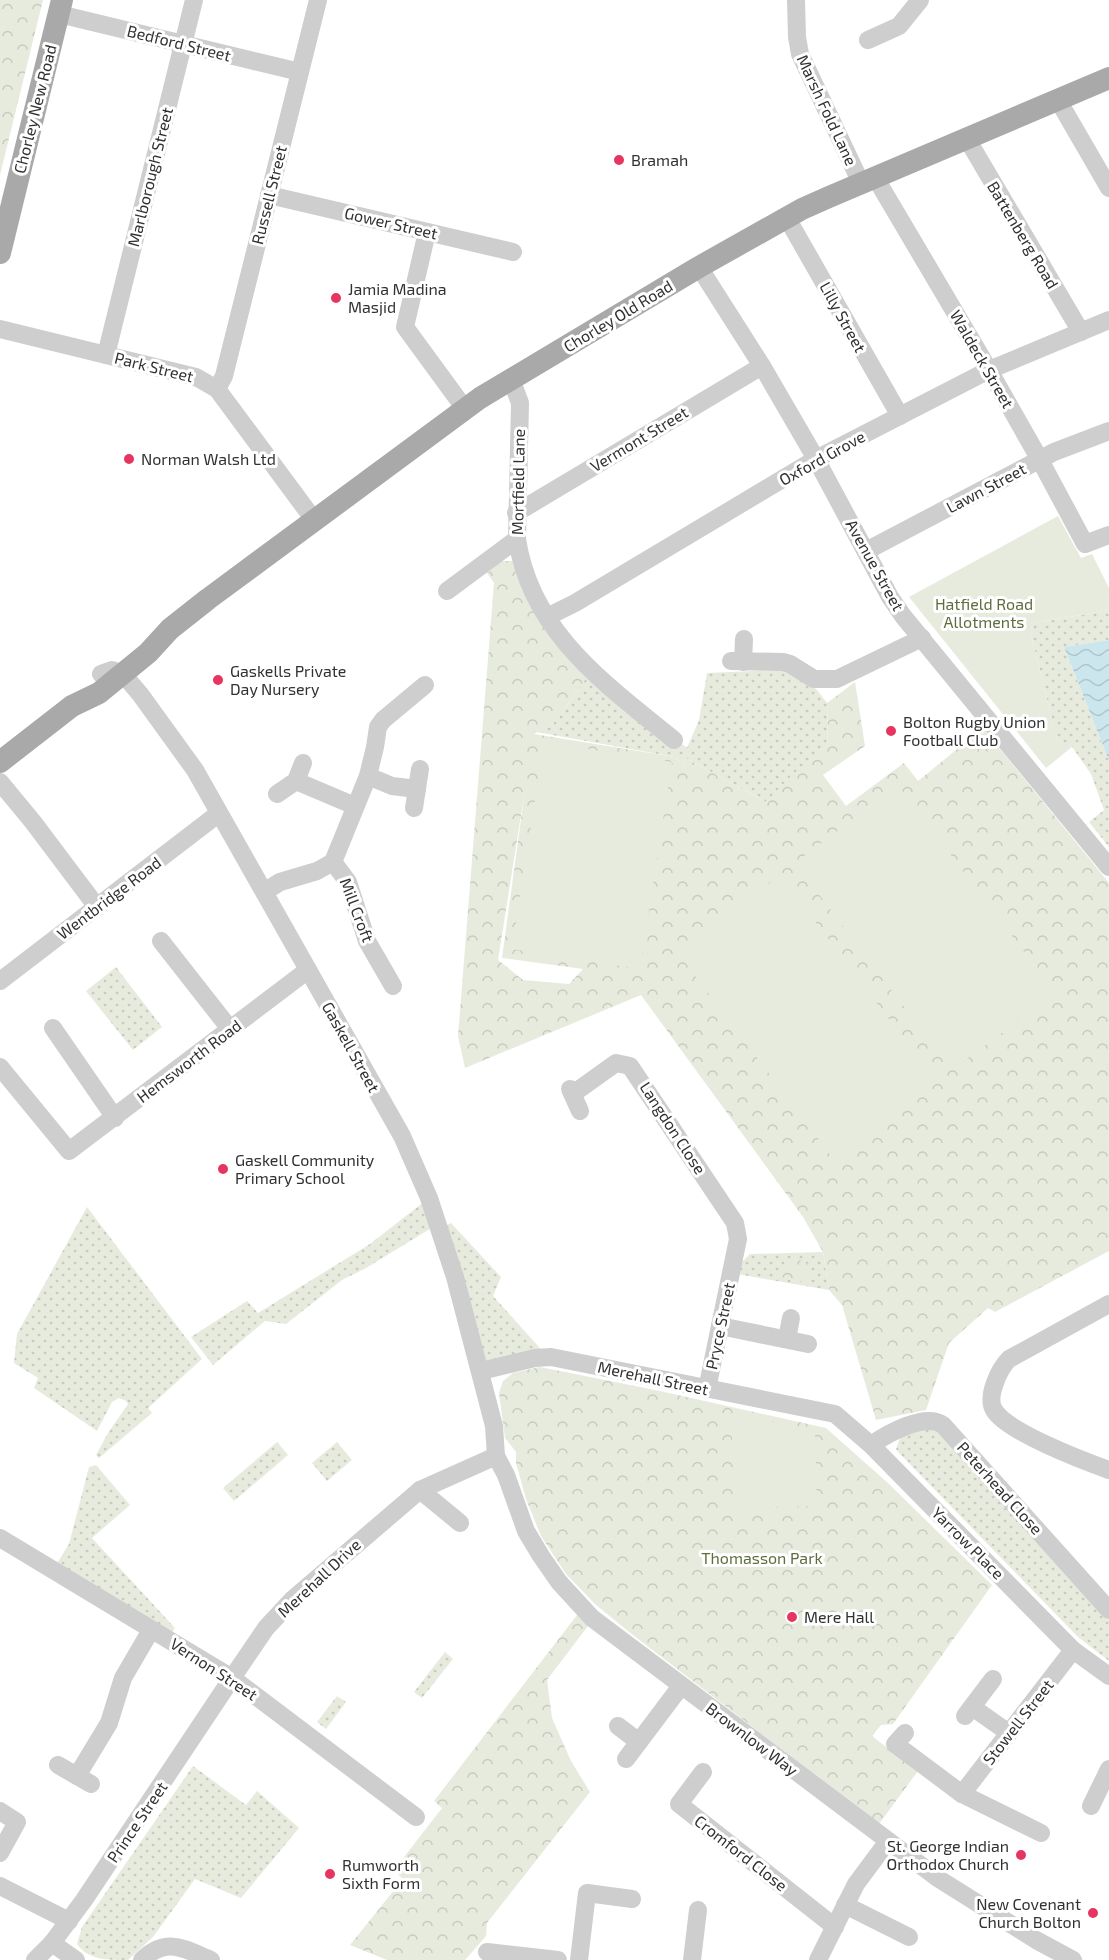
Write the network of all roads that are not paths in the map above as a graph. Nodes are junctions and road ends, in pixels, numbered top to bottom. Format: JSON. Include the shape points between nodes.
{"nodes":[{"id":1,"x":194,"y":0,"type":"edge"},
{"id":2,"x":318,"y":0,"type":"edge"},
{"id":3,"x":796,"y":0,"type":"edge"},
{"id":4,"x":924,"y":4,"type":"edge"},
{"id":5,"x":61,"y":7,"type":"edge"},
{"id":6,"x":868,"y":40,"type":"dead end"},
{"id":7,"x":183,"y":44,"type":"junction"},
{"id":8,"x":300,"y":72,"type":"junction"},
{"id":9,"x":1109,"y":78,"type":"edge"},
{"id":10,"x":1058,"y":100,"type":"junction"},
{"id":11,"x":966,"y":137,"type":"junction"},
{"id":12,"x":868,"y":180,"type":"junction"},
{"id":13,"x":1109,"y":188,"type":"edge"},
{"id":14,"x":269,"y":195,"type":"junction"},
{"id":15,"x":787,"y":218,"type":"junction"},
{"id":16,"x":427,"y":232,"type":"junction"},
{"id":17,"x":513,"y":252,"type":"dead end"},
{"id":18,"x":0,"y":254,"type":"edge"},
{"id":19,"x":699,"y":267,"type":"junction"},
{"id":20,"x":1109,"y":320,"type":"edge"},
{"id":21,"x":0,"y":329,"type":"edge"},
{"id":22,"x":1081,"y":332,"type":"junction"},
{"id":23,"x":106,"y":355,"type":"junction"},
{"id":24,"x":762,"y":366,"type":"junction"},
{"id":25,"x":989,"y":370,"type":"junction"},
{"id":26,"x":511,"y":379,"type":"junction"},
{"id":27,"x":217,"y":389,"type":"junction"},
{"id":28,"x":465,"y":409,"type":"junction"},
{"id":29,"x":900,"y":416,"type":"junction"},
{"id":30,"x":1109,"y":431,"type":"edge"},
{"id":31,"x":816,"y":459,"type":"junction"},
{"id":32,"x":1040,"y":460,"type":"junction"},
{"id":33,"x":516,"y":513,"type":"junction"},
{"id":34,"x":314,"y":520,"type":"junction"},
{"id":35,"x":1109,"y":535,"type":"edge"},
{"id":36,"x":517,"y":539,"type":"junction"},
{"id":37,"x":866,"y":551,"type":"junction"},
{"id":38,"x":447,"y":591,"type":"dead end"},
{"id":39,"x":547,"y":617,"type":"junction"},
{"id":40,"x":170,"y":629,"type":"junction"},
{"id":41,"x":922,"y":638,"type":"junction"},
{"id":42,"x":744,"y":639,"type":"dead end"},
{"id":43,"x":140,"y":643,"type":"junction"},
{"id":44,"x":100,"y":674,"type":"junction"},
{"id":45,"x":129,"y":674,"type":"junction"},
{"id":46,"x":425,"y":685,"type":"dead end"},
{"id":47,"x":72,"y":706,"type":"junction"},
{"id":48,"x":674,"y":740,"type":"dead end"},
{"id":49,"x":0,"y":762,"type":"edge"},
{"id":50,"x":303,"y":763,"type":"dead end"},
{"id":51,"x":420,"y":769,"type":"dead end"},
{"id":52,"x":368,"y":776,"type":"junction"},
{"id":53,"x":296,"y":780,"type":"junction"},
{"id":54,"x":0,"y":782,"type":"edge"},
{"id":55,"x":417,"y":789,"type":"junction"},
{"id":56,"x":278,"y":794,"type":"dead end"},
{"id":57,"x":355,"y":806,"type":"junction"},
{"id":58,"x":414,"y":808,"type":"dead end"},
{"id":59,"x":218,"y":814,"type":"junction"},
{"id":60,"x":333,"y":862,"type":"junction"},
{"id":61,"x":1109,"y":867,"type":"edge"},
{"id":62,"x":264,"y":892,"type":"junction"},
{"id":63,"x":97,"y":907,"type":"junction"},
{"id":64,"x":161,"y":941,"type":"dead end"},
{"id":65,"x":308,"y":970,"type":"junction"},
{"id":66,"x":0,"y":981,"type":"edge"},
{"id":67,"x":393,"y":986,"type":"dead end"},
{"id":68,"x":230,"y":1029,"type":"junction"},
{"id":69,"x":60,"y":1034,"type":"dead end"},
{"id":70,"x":0,"y":1067,"type":"edge"},
{"id":71,"x":6,"y":1087,"type":"edge"},
{"id":72,"x":580,"y":1111,"type":"dead end"},
{"id":73,"x":115,"y":1118,"type":"junction"},
{"id":74,"x":739,"y":1255,"type":"joint"},
{"id":75,"x":1109,"y":1304,"type":"edge"},
{"id":76,"x":791,"y":1318,"type":"dead end"},
{"id":77,"x":720,"y":1326,"type":"junction"},
{"id":78,"x":786,"y":1339,"type":"junction"},
{"id":79,"x":808,"y":1344,"type":"dead end"},
{"id":80,"x":481,"y":1371,"type":"junction"},
{"id":81,"x":707,"y":1389,"type":"junction"},
{"id":82,"x":826,"y":1411,"type":"joint"},
{"id":83,"x":871,"y":1445,"type":"junction"},
{"id":84,"x":496,"y":1456,"type":"junction"},
{"id":85,"x":1109,"y":1470,"type":"edge"},
{"id":86,"x":420,"y":1490,"type":"junction"},
{"id":87,"x":448,"y":1520,"type":"dead end"},
{"id":88,"x":0,"y":1538,"type":"edge"},
{"id":89,"x":1109,"y":1610,"type":"edge"},
{"id":90,"x":151,"y":1630,"type":"junction"},
{"id":91,"x":1073,"y":1650,"type":"junction"},
{"id":92,"x":1109,"y":1676,"type":"edge"},
{"id":93,"x":231,"y":1678,"type":"junction"},
{"id":94,"x":993,"y":1679,"type":"dead end"},
{"id":95,"x":681,"y":1686,"type":"junction"},
{"id":96,"x":618,"y":1726,"type":"dead end"},
{"id":97,"x":905,"y":1733,"type":"dead end"},
{"id":98,"x":1009,"y":1733,"type":"junction"},
{"id":99,"x":639,"y":1742,"type":"junction"},
{"id":100,"x":626,"y":1759,"type":"dead end"},
{"id":101,"x":58,"y":1765,"type":"dead end"},
{"id":102,"x":1109,"y":1769,"type":"edge"},
{"id":103,"x":703,"y":1772,"type":"dead end"},
{"id":104,"x":962,"y":1794,"type":"junction"},
{"id":105,"x":1099,"y":1798,"type":"edge"},
{"id":106,"x":0,"y":1812,"type":"edge"},
{"id":107,"x":416,"y":1817,"type":"dead end"},
{"id":108,"x":1041,"y":1833,"type":"dead end"},
{"id":109,"x":888,"y":1841,"type":"junction"},
{"id":110,"x":0,"y":1853,"type":"edge"},
{"id":111,"x":0,"y":1886,"type":"edge"},
{"id":112,"x":632,"y":1899,"type":"dead end"},
{"id":113,"x":845,"y":1905,"type":"junction"},
{"id":114,"x":703,"y":1919,"type":"dead end"},
{"id":115,"x":69,"y":1921,"type":"junction"},
{"id":116,"x":835,"y":1926,"type":"junction"},
{"id":117,"x":909,"y":1937,"type":"dead end"},
{"id":118,"x":52,"y":1943,"type":"junction"},
{"id":119,"x":487,"y":1952,"type":"dead end"},
{"id":120,"x":35,"y":1960,"type":"edge"},
{"id":121,"x":76,"y":1960,"type":"edge"},
{"id":122,"x":142,"y":1960,"type":"edge"},
{"id":123,"x":211,"y":1960,"type":"edge"},
{"id":124,"x":558,"y":1960,"type":"edge"},
{"id":125,"x":579,"y":1960,"type":"edge"},
{"id":126,"x":692,"y":1960,"type":"edge"},
{"id":127,"x":818,"y":1960,"type":"edge"},
{"id":128,"x":1073,"y":1960,"type":"edge"}],
"edges":[{"from":1,"to":7,"type":"street","name":"Marlborough Street"},
{"from":2,"to":8,"type":"street","name":"Russell Street"},
{"from":3,"to":12,"type":"street","name":"Marsh Fold Lane","via":[[800,54]]},
{"from":4,"to":6,"type":"street","via":[[899,26]]},
{"from":5,"to":7,"type":"street","name":"Bedford Street"},
{"from":5,"to":18,"type":"main road","name":"Chorley New Road"},
{"from":7,"to":8,"type":"street","name":"Bedford Street"},
{"from":7,"to":23,"type":"street","name":"Marlborough Street"},
{"from":8,"to":14,"type":"street","name":"Russell Street"},
{"from":9,"to":10,"type":"main road","name":"Chorley Old Road"},
{"from":10,"to":11,"type":"main road","name":"Chorley Old Road"},
{"from":10,"to":13,"type":"street"},
{"from":11,"to":12,"type":"main road","name":"Chorley Old Road"},
{"from":11,"to":22,"type":"street","name":"Battenberg Road"},
{"from":12,"to":15,"type":"main road","name":"Chorley Old Road"},
{"from":12,"to":25,"type":"street","name":"Waldeck Street"},
{"from":14,"to":16,"type":"street","name":"Gower Street"},
{"from":14,"to":27,"type":"street","name":"Russell Street","via":[[224,376]]},
{"from":15,"to":19,"type":"main road","name":"Chorley Old Road"},
{"from":15,"to":29,"type":"street","name":"Lilly Street"},
{"from":16,"to":17,"type":"street","name":"Gower Street"},
{"from":16,"to":28,"type":"street","via":[[405,327]]},
{"from":19,"to":24,"type":"street","name":"Avenue Street"},
{"from":19,"to":26,"type":"main road","name":"Chorley Old Road"},
{"from":20,"to":22,"type":"street","name":"Oxford Grove"},
{"from":21,"to":23,"type":"street","name":"Park Street"},
{"from":22,"to":25,"type":"street","name":"Oxford Grove"},
{"from":23,"to":27,"type":"street","name":"Park Street","via":[[196,377]]},
{"from":24,"to":31,"type":"street","name":"Avenue Street"},
{"from":24,"to":33,"type":"street","name":"Vermont Street"},
{"from":25,"to":29,"type":"street","name":"Oxford Grove"},
{"from":25,"to":32,"type":"street","name":"Waldeck Street"},
{"from":26,"to":28,"type":"main road","name":"Chorley Old Road"},
{"from":26,"to":33,"type":"street","name":"Mortfield Lane","via":[[520,403]]},
{"from":27,"to":34,"type":"street","name":"Park Street"},
{"from":28,"to":34,"type":"main road","name":"Chorley Old Road"},
{"from":29,"to":31,"type":"street","name":"Oxford Grove"},
{"from":30,"to":32,"type":"street","name":"Lawn Street"},
{"from":31,"to":37,"type":"street","name":"Avenue Street"},
{"from":31,"to":39,"type":"street","name":"Oxford Grove"},
{"from":32,"to":35,"type":"street","name":"Waldeck Street","via":[[1085,544]]},
{"from":32,"to":37,"type":"street","name":"Lawn Street"},
{"from":33,"to":36,"type":"street","name":"Mortfield Lane"},
{"from":34,"to":40,"type":"main road","name":"Chorley Old Road"},
{"from":36,"to":38,"type":"street","via":[[462,572]]},
{"from":36,"to":39,"type":"street","name":"Mortfield Lane","via":[[527,578]]},
{"from":37,"to":41,"type":"street","name":"Avenue Street","via":[[890,597]]},
{"from":39,"to":48,"type":"street","name":"Mortfield Lane","via":[[588,669]]},
{"from":40,"to":43,"type":"main road","name":"Chorley Old Road"},
{"from":40,"to":45,"type":"main road","name":"Chorley Old Road"},
{"from":41,"to":42,"type":"street","via":[[837,680],[814,679],[783,662],[737,661]]},
{"from":41,"to":61,"type":"street","name":"Avenue Street"},
{"from":43,"to":44,"type":"main road","name":"Chorley Old Road"},
{"from":43,"to":45,"type":"street"},
{"from":44,"to":45,"type":"street","via":[[112,670]]},
{"from":44,"to":47,"type":"main road","name":"Chorley Old Road"},
{"from":45,"to":47,"type":"main road","name":"Chorley Old Road"},
{"from":45,"to":59,"type":"street","name":"Gaskell Street","via":[[195,770]]},
{"from":46,"to":52,"type":"street","via":[[411,706],[382,720]]},
{"from":47,"to":49,"type":"main road","name":"Chorley Old Road"},
{"from":50,"to":53,"type":"street"},
{"from":51,"to":55,"type":"street"},
{"from":52,"to":55,"type":"street","via":[[392,786]]},
{"from":52,"to":57,"type":"street"},
{"from":53,"to":56,"type":"street"},
{"from":53,"to":57,"type":"street"},
{"from":54,"to":63,"type":"street"},
{"from":55,"to":58,"type":"street"},
{"from":57,"to":60,"type":"street"},
{"from":59,"to":62,"type":"street","name":"Gaskell Street"},
{"from":59,"to":63,"type":"street","name":"Wentbridge Road"},
{"from":60,"to":62,"type":"street"},
{"from":60,"to":67,"type":"street","name":"Mill Croft","via":[[348,882],[367,940],[386,956]]},
{"from":62,"to":65,"type":"street","name":"Gaskell Street"},
{"from":63,"to":66,"type":"street","name":"Wentbridge Road"},
{"from":64,"to":68,"type":"street"},
{"from":65,"to":68,"type":"street","name":"Hemsworth Road"},
{"from":65,"to":80,"type":"street","name":"Gaskell Street","via":[[417,1167]]},
{"from":68,"to":73,"type":"street","name":"Hemsworth Road"},
{"from":69,"to":73,"type":"street"},
{"from":70,"to":71,"type":"street"},
{"from":71,"to":73,"type":"street","name":"Hemsworth Road","via":[[69,1151]]},
{"from":72,"to":74,"type":"street","name":"Langdon Close","via":[[572,1091],[616,1063],[630,1066],[735,1223]]},
{"from":74,"to":77,"type":"street","name":"Pryce Street"},
{"from":75,"to":85,"type":"street","via":[[1009,1359],[1001,1371],[992,1408],[1037,1440]]},
{"from":76,"to":78,"type":"street"},
{"from":77,"to":78,"type":"street"},
{"from":77,"to":81,"type":"street","name":"Pryce Street"},
{"from":78,"to":79,"type":"street"},
{"from":80,"to":81,"type":"street","name":"Merehall Street","via":[[551,1357]]},
{"from":80,"to":84,"type":"street","name":"Gaskell Street","via":[[494,1426]]},
{"from":81,"to":82,"type":"street","name":"Merehall Street"},
{"from":82,"to":83,"type":"street","name":"Yarrow Place","via":[[843,1419]]},
{"from":83,"to":89,"type":"street","name":"Peterhead Close","via":[[888,1433],[926,1420],[944,1425]]},
{"from":83,"to":91,"type":"street","name":"Yarrow Place"},
{"from":84,"to":86,"type":"street","name":"Merehall Drive"},
{"from":84,"to":95,"type":"street","name":"Brownlow Way","via":[[526,1531],[559,1582],[592,1618]]},
{"from":86,"to":87,"type":"street"},
{"from":86,"to":93,"type":"street","name":"Merehall Drive","via":[[292,1599]]},
{"from":88,"to":90,"type":"street","name":"Vernon Street"},
{"from":90,"to":93,"type":"street","name":"Vernon Street"},
{"from":90,"to":101,"type":"street","via":[[120,1684],[109,1723],[84,1780]]},
{"from":91,"to":92,"type":"street","name":"Yarrow Place"},
{"from":91,"to":98,"type":"street","name":"Stowell Street"},
{"from":93,"to":107,"type":"street","name":"Vernon Street"},
{"from":93,"to":115,"type":"street","name":"Prince Street"},
{"from":94,"to":98,"type":"street","via":[[969,1711]]},
{"from":95,"to":99,"type":"street"},
{"from":95,"to":109,"type":"street","name":"Brownlow Way"},
{"from":96,"to":99,"type":"street"},
{"from":97,"to":104,"type":"street","via":[[895,1744]]},
{"from":98,"to":104,"type":"street","name":"Stowell Street"},
{"from":99,"to":100,"type":"street"},
{"from":102,"to":105,"type":"street"},
{"from":103,"to":116,"type":"street","name":"Cromford Close","via":[[679,1804]]},
{"from":104,"to":108,"type":"street"},
{"from":106,"to":110,"type":"street","via":[[17,1822]]},
{"from":109,"to":113,"type":"street"},
{"from":109,"to":128,"type":"street","name":"Brownlow Way","via":[[983,1908]]},
{"from":111,"to":115,"type":"street"},
{"from":112,"to":125,"type":"street","via":[[587,1893]]},
{"from":113,"to":116,"type":"street"},
{"from":113,"to":117,"type":"street"},
{"from":114,"to":126,"type":"street"},
{"from":115,"to":118,"type":"street","name":"Prince Street"},
{"from":116,"to":127,"type":"street"},
{"from":118,"to":120,"type":"street","name":"Prince Street"},
{"from":118,"to":121,"type":"street"},
{"from":119,"to":124,"type":"street"},
{"from":122,"to":123,"type":"street","via":[[152,1951],[173,1945]]}]}
